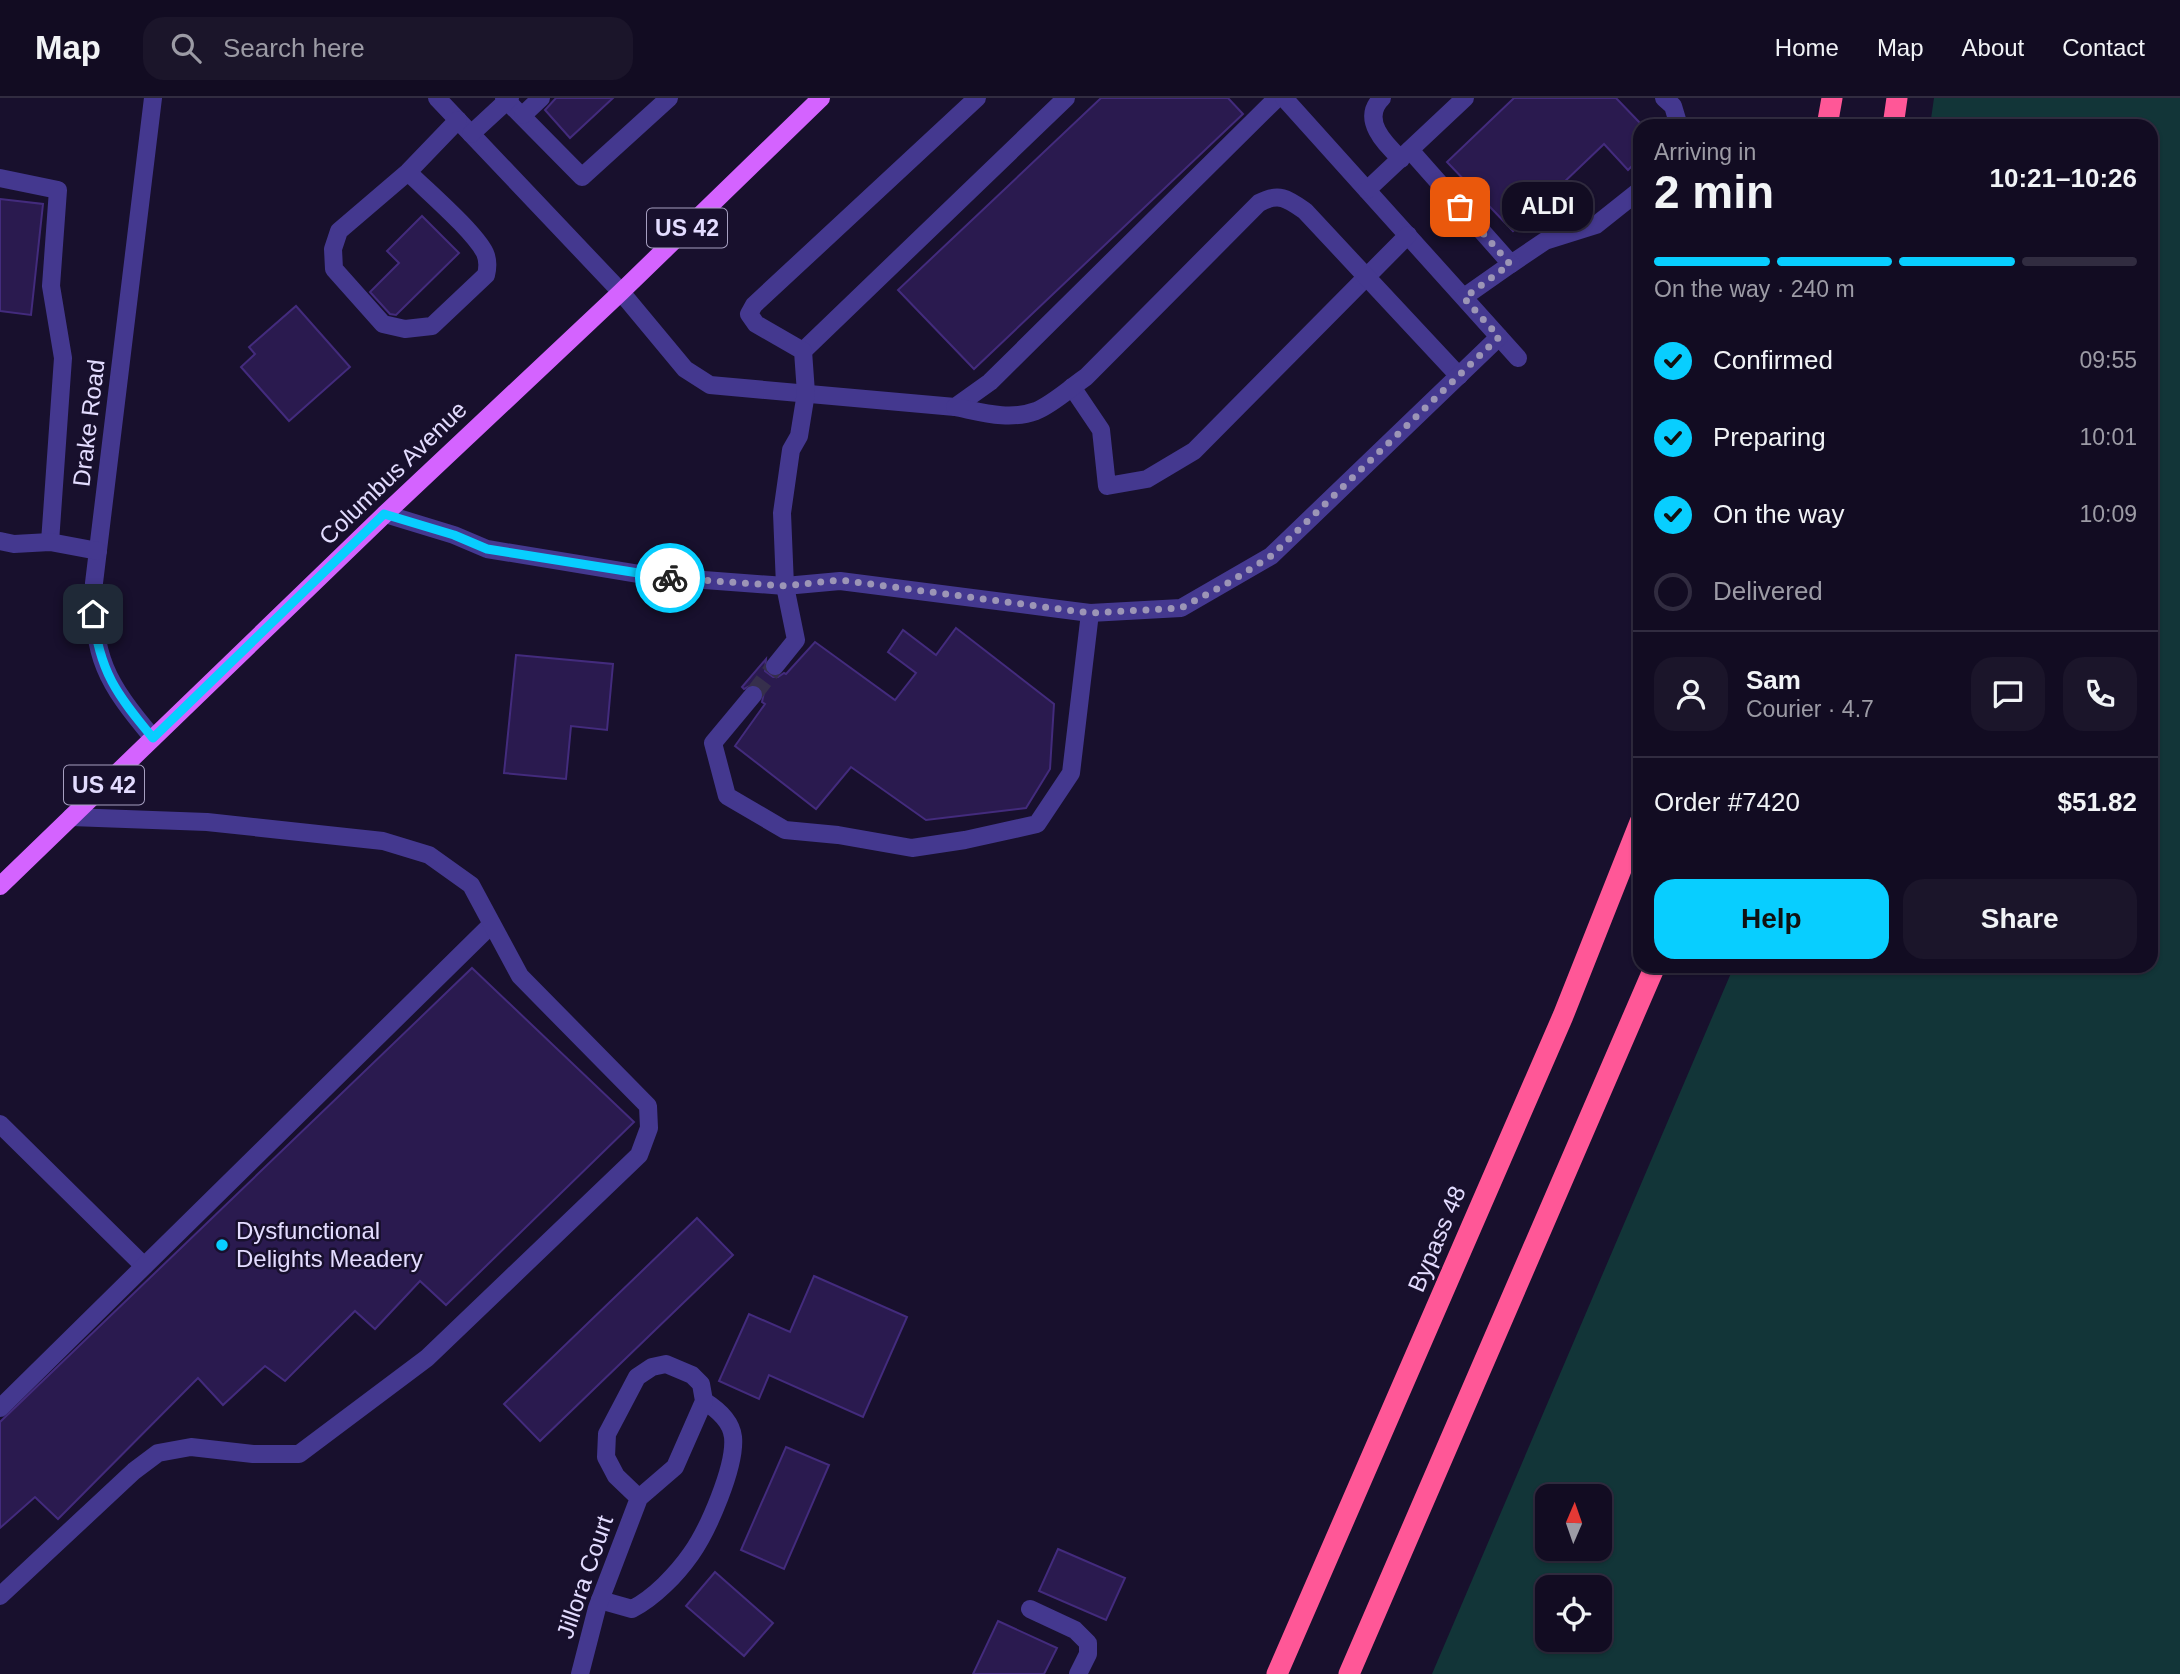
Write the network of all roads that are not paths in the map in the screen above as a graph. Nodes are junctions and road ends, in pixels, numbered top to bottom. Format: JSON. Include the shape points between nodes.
{"nodes":[{"id":1,"x":153,"y":98,"type":"edge"},
{"id":2,"x":437,"y":98,"type":"edge"},
{"id":3,"x":541,"y":98,"type":"edge"},
{"id":4,"x":669,"y":98,"type":"edge"},
{"id":5,"x":821,"y":98,"type":"edge"},
{"id":6,"x":976,"y":98,"type":"edge"},
{"id":7,"x":1066,"y":98,"type":"edge"},
{"id":8,"x":1277,"y":98,"type":"edge"},
{"id":9,"x":1382,"y":98,"type":"edge"},
{"id":10,"x":1465,"y":98,"type":"edge"},
{"id":11,"x":1664,"y":98,"type":"edge"},
{"id":12,"x":1832,"y":98,"type":"edge"},
{"id":13,"x":1897,"y":98,"type":"edge"},
{"id":14,"x":507,"y":99,"type":"edge"},
{"id":15,"x":1294,"y":102,"type":"edge"},
{"id":16,"x":523,"y":116,"type":"junction"},
{"id":17,"x":1677,"y":119,"type":"edge"},
{"id":18,"x":1828,"y":119,"type":"edge"},
{"id":19,"x":1894,"y":119,"type":"edge"},
{"id":20,"x":458,"y":120,"type":"junction"},
{"id":21,"x":471,"y":134,"type":"junction"},
{"id":22,"x":1405,"y":154,"type":"junction"},
{"id":23,"x":408,"y":172,"type":"junction"},
{"id":24,"x":0,"y":178,"type":"edge"},
{"id":25,"x":1367,"y":190,"type":"junction"},
{"id":26,"x":1633,"y":196,"type":"edge"},
{"id":27,"x":1408,"y":235,"type":"junction"},
{"id":28,"x":1510,"y":264,"type":"junction"},
{"id":29,"x":1367,"y":276,"type":"junction"},
{"id":30,"x":621,"y":292,"type":"junction"},
{"id":31,"x":1464,"y":298,"type":"junction"},
{"id":32,"x":1499,"y":337,"type":"junction"},
{"id":33,"x":803,"y":351,"type":"junction"},
{"id":34,"x":1518,"y":358,"type":"dead end"},
{"id":35,"x":1459,"y":376,"type":"junction"},
{"id":36,"x":1072,"y":387,"type":"junction"},
{"id":37,"x":806,"y":393,"type":"junction"},
{"id":38,"x":955,"y":407,"type":"junction"},
{"id":39,"x":384,"y":514,"type":"junction"},
{"id":40,"x":0,"y":541,"type":"edge"},
{"id":41,"x":50,"y":542,"type":"junction"},
{"id":42,"x":98,"y":551,"type":"junction"},
{"id":43,"x":785,"y":586,"type":"junction"},
{"id":44,"x":1090,"y":613,"type":"junction"},
{"id":45,"x":775,"y":666,"type":"tunnel mouth"},
{"id":46,"x":753,"y":695,"type":"tunnel mouth"},
{"id":47,"x":153,"y":738,"type":"junction"},
{"id":48,"x":71,"y":817,"type":"junction"},
{"id":49,"x":1633,"y":840,"type":"edge"},
{"id":50,"x":0,"y":886,"type":"edge"},
{"id":51,"x":491,"y":925,"type":"junction"},
{"id":52,"x":1652,"y":973,"type":"edge"},
{"id":53,"x":0,"y":1124,"type":"edge"},
{"id":54,"x":144,"y":1266,"type":"junction"},
{"id":55,"x":704,"y":1401,"type":"junction"},
{"id":56,"x":0,"y":1408,"type":"edge"},
{"id":57,"x":639,"y":1498,"type":"junction"},
{"id":58,"x":0,"y":1596,"type":"edge"},
{"id":59,"x":600,"y":1600,"type":"junction"},
{"id":60,"x":1030,"y":1609,"type":"dead end"},
{"id":61,"x":580,"y":1674,"type":"edge"},
{"id":62,"x":1079,"y":1674,"type":"edge"},
{"id":63,"x":1278,"y":1674,"type":"edge"},
{"id":64,"x":1349,"y":1674,"type":"edge"}],
"edges":[{"from":1,"to":42,"type":"street","name":"Drake Road"},
{"from":2,"to":20,"type":"street"},
{"from":3,"to":16,"type":"street"},
{"from":4,"to":16,"type":"street","via":[[582,177]]},
{"from":5,"to":30,"type":"main road","name":"Columbus Avenue","number":"US 42"},
{"from":6,"to":33,"type":"street","via":[[754,305],[749,314],[756,324]]},
{"from":7,"to":33,"type":"street"},
{"from":8,"to":38,"type":"street","via":[[990,382]]},
{"from":9,"to":22,"type":"street","via":[[1376,103],[1376,130],[1381,139]]},
{"from":10,"to":22,"type":"street"},
{"from":11,"to":17,"type":"street"},
{"from":12,"to":18,"type":"highway"},
{"from":13,"to":19,"type":"highway"},
{"from":14,"to":16,"type":"street"},
{"from":14,"to":21,"type":"street"},
{"from":15,"to":25,"type":"street"},
{"from":20,"to":21,"type":"street"},
{"from":20,"to":23,"type":"street"},
{"from":21,"to":30,"type":"street"},
{"from":22,"to":25,"type":"street"},
{"from":22,"to":28,"type":"street"},
{"from":23,"to":23,"type":"street","via":[[339,232],[333,249],[334,269],[383,324],[405,329],[432,327],[486,275],[488,264],[477,240]]},
{"from":24,"to":41,"type":"street","via":[[58,190],[51,286],[63,358]]},
{"from":25,"to":27,"type":"street"},
{"from":26,"to":28,"type":"street","via":[[1596,225],[1545,241]]},
{"from":27,"to":29,"type":"street"},
{"from":27,"to":31,"type":"street"},
{"from":28,"to":31,"type":"street"},
{"from":29,"to":35,"type":"street"},
{"from":29,"to":36,"type":"street","via":[[1306,211],[1288,199],[1270,197]]},
{"from":29,"to":36,"type":"street","via":[[1194,451],[1147,479],[1107,486],[1101,430]]},
{"from":30,"to":37,"type":"street","via":[[685,369],[710,385]]},
{"from":30,"to":39,"type":"main road","name":"Columbus Avenue","number":"US 42"},
{"from":31,"to":32,"type":"street"},
{"from":32,"to":34,"type":"street"},
{"from":32,"to":35,"type":"street"},
{"from":33,"to":37,"type":"street"},
{"from":35,"to":44,"type":"street","via":[[1271,556],[1181,608]]},
{"from":36,"to":38,"type":"street","via":[[1036,411],[1005,416]]},
{"from":37,"to":38,"type":"street"},
{"from":37,"to":43,"type":"street","via":[[799,436],[791,450],[782,513]]},
{"from":39,"to":43,"type":"street","via":[[487,549],[651,576]]},
{"from":39,"to":47,"type":"main road","name":"Columbus Avenue","number":"US 42"},
{"from":40,"to":41,"type":"street"},
{"from":41,"to":42,"type":"street"},
{"from":42,"to":47,"type":"street","name":"Drake Road","via":[[93,614],[101,659],[125,704]]},
{"from":43,"to":44,"type":"street","via":[[840,580]]},
{"from":43,"to":45,"type":"street","via":[[796,640]]},
{"from":44,"to":46,"type":"street","via":[[1071,773],[1037,824],[912,848],[785,830],[727,796],[713,743]]},
{"from":47,"to":48,"type":"main road","name":"Columbus Avenue","number":"US 42"},
{"from":48,"to":50,"type":"main road","name":"Columbus Avenue","number":"US 42"},
{"from":48,"to":51,"type":"street","via":[[207,822],[383,841],[429,855],[471,885]]},
{"from":49,"to":63,"type":"highway","name":"Bypass 48","via":[[1563,1016]]},
{"from":51,"to":54,"type":"street"},
{"from":51,"to":58,"type":"street","via":[[520,976],[648,1106],[649,1128],[639,1155],[427,1358],[299,1454],[191,1447],[158,1453]]},
{"from":52,"to":64,"type":"highway"},
{"from":53,"to":54,"type":"street"},
{"from":54,"to":56,"type":"street"},
{"from":55,"to":57,"type":"street","via":[[676,1467]]},
{"from":55,"to":57,"type":"street","via":[[701,1384],[692,1375],[666,1364],[637,1377],[607,1434],[606,1457],[616,1476]]},
{"from":55,"to":59,"type":"street","via":[[721,1412],[733,1435],[733,1452],[701,1535],[691,1554],[645,1603],[632,1609]]},
{"from":57,"to":59,"type":"street","name":"Jillora Court"},
{"from":59,"to":61,"type":"street","name":"Jillora Court"},
{"from":60,"to":62,"type":"street","via":[[1075,1630],[1088,1643]]}]}
